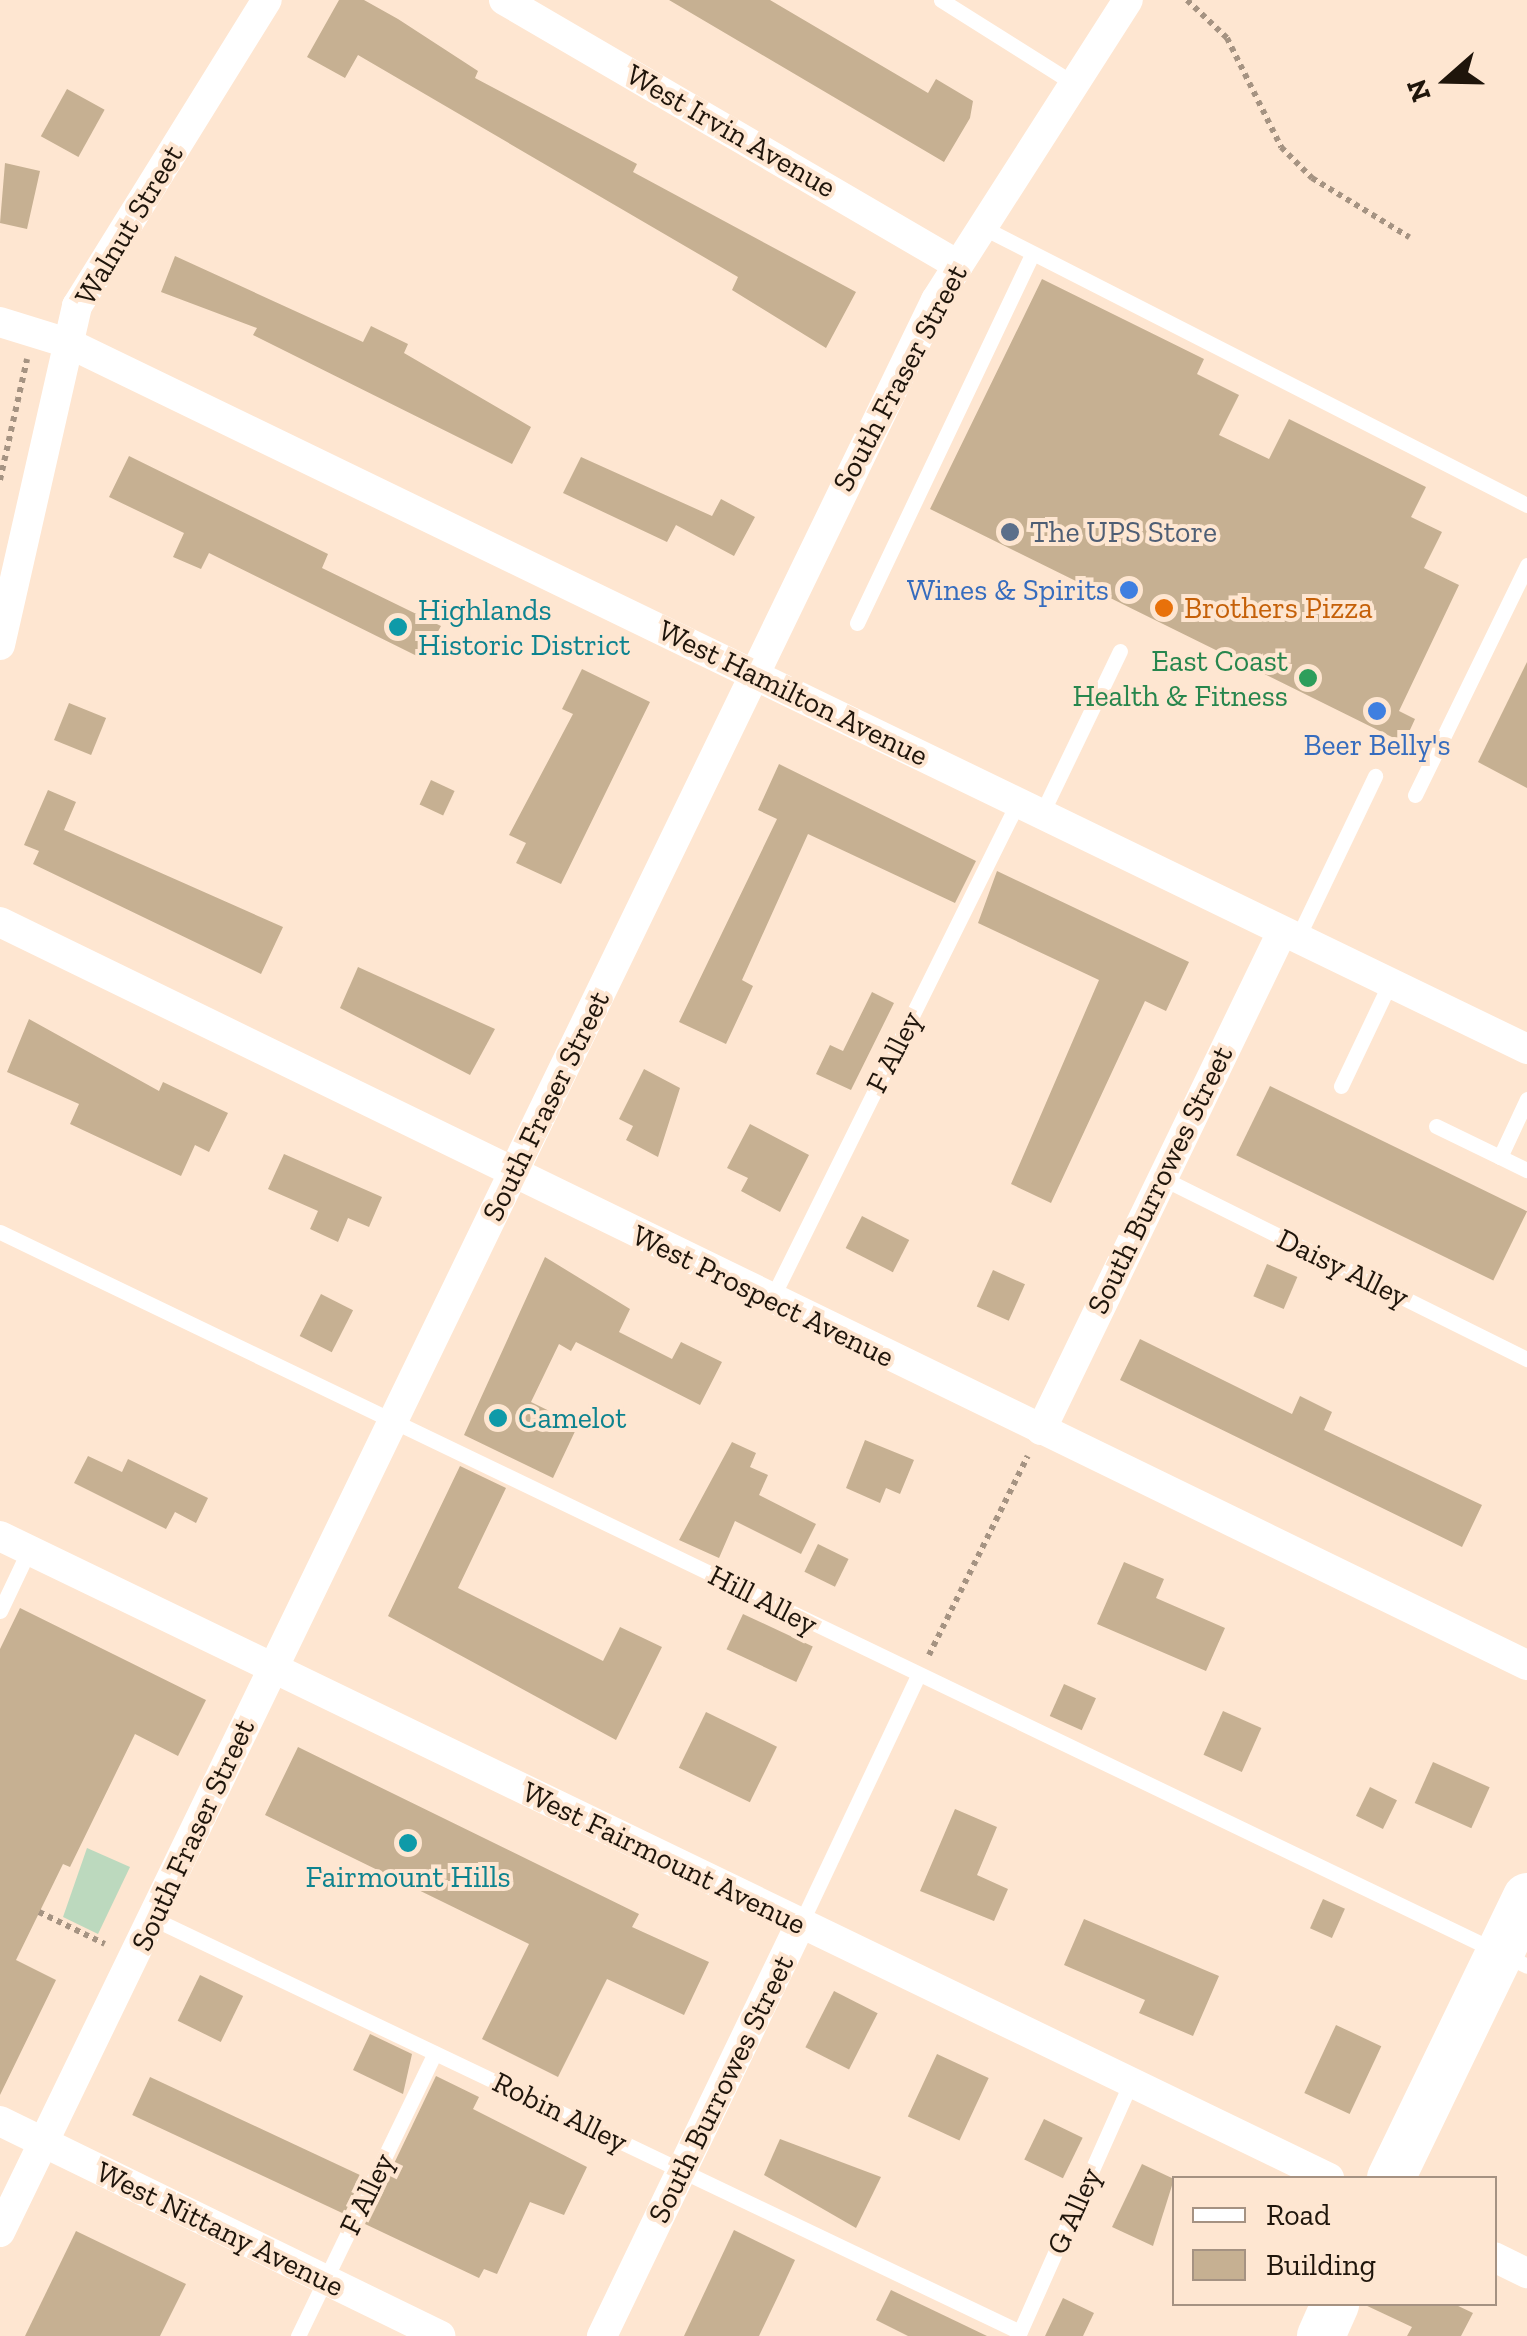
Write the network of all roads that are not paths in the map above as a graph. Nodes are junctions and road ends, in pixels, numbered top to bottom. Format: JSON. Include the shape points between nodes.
{"nodes":[{"id":1,"x":266,"y":0,"type":"edge"},
{"id":2,"x":504,"y":0,"type":"edge"},
{"id":3,"x":941,"y":0,"type":"edge"},
{"id":4,"x":1128,"y":0,"type":"edge"},
{"id":5,"x":1073,"y":83,"type":"junction"},
{"id":6,"x":982,"y":227,"type":"junction"},
{"id":7,"x":1032,"y":254,"type":"junction"},
{"id":8,"x":958,"y":265,"type":"junction"},
{"id":9,"x":0,"y":322,"type":"edge"},
{"id":10,"x":68,"y":343,"type":"junction"},
{"id":11,"x":1527,"y":505,"type":"edge"},
{"id":12,"x":1527,"y":566,"type":"edge"},
{"id":13,"x":857,"y":624,"type":"dead end"},
{"id":14,"x":0,"y":645,"type":"edge"},
{"id":15,"x":1120,"y":652,"type":"dead end"},
{"id":16,"x":751,"y":673,"type":"junction"},
{"id":17,"x":1376,"y":776,"type":"dead end"},
{"id":18,"x":1416,"y":795,"type":"dead end"},
{"id":19,"x":1029,"y":809,"type":"junction"},
{"id":20,"x":0,"y":922,"type":"edge"},
{"id":21,"x":1289,"y":936,"type":"junction"},
{"id":22,"x":1390,"y":984,"type":"junction"},
{"id":23,"x":1527,"y":1048,"type":"edge"},
{"id":24,"x":1340,"y":1086,"type":"dead end"},
{"id":25,"x":1527,"y":1099,"type":"edge"},
{"id":26,"x":1436,"y":1126,"type":"dead end"},
{"id":27,"x":1500,"y":1156,"type":"junction"},
{"id":28,"x":1527,"y":1170,"type":"edge"},
{"id":29,"x":514,"y":1175,"type":"junction"},
{"id":30,"x":1160,"y":1178,"type":"junction"},
{"id":31,"x":0,"y":1232,"type":"edge"},
{"id":32,"x":771,"y":1300,"type":"junction"},
{"id":33,"x":1527,"y":1358,"type":"edge"},
{"id":34,"x":392,"y":1420,"type":"junction"},
{"id":35,"x":1041,"y":1430,"type":"junction"},
{"id":36,"x":0,"y":1536,"type":"edge"},
{"id":37,"x":29,"y":1550,"type":"junction"},
{"id":38,"x":0,"y":1611,"type":"edge"},
{"id":39,"x":1527,"y":1665,"type":"edge"},
{"id":40,"x":271,"y":1668,"type":"junction"},
{"id":41,"x":917,"y":1678,"type":"junction"},
{"id":42,"x":1527,"y":1897,"type":"edge"},
{"id":43,"x":154,"y":1918,"type":"junction"},
{"id":44,"x":801,"y":1924,"type":"junction"},
{"id":45,"x":1514,"y":1960,"type":"edge"},
{"id":46,"x":436,"y":2052,"type":"junction"},
{"id":47,"x":1130,"y":2085,"type":"junction"},
{"id":48,"x":0,"y":2121,"type":"edge"},
{"id":49,"x":43,"y":2142,"type":"junction"},
{"id":50,"x":682,"y":2171,"type":"junction"},
{"id":51,"x":1325,"y":2176,"type":"edge"},
{"id":52,"x":1392,"y":2176,"type":"edge"},
{"id":53,"x":0,"y":2232,"type":"edge"},
{"id":54,"x":1497,"y":2259,"type":"edge"},
{"id":55,"x":1527,"y":2274,"type":"edge"},
{"id":56,"x":325,"y":2281,"type":"junction"},
{"id":57,"x":1335,"y":2306,"type":"edge"},
{"id":58,"x":1019,"y":2334,"type":"edge"},
{"id":59,"x":298,"y":2336,"type":"edge"},
{"id":60,"x":440,"y":2336,"type":"edge"},
{"id":61,"x":602,"y":2336,"type":"edge"},
{"id":62,"x":1320,"y":2336,"type":"edge"}],
"edges":[{"from":1,"to":10,"type":"street","name":"Walnut Street","via":[[77,306]]},
{"from":2,"to":8,"type":"street","name":"West Irvin Avenue"},
{"from":3,"to":5,"type":"lane"},
{"from":4,"to":5,"type":"street","name":"South Fraser Street"},
{"from":5,"to":6,"type":"street","name":"South Fraser Street"},
{"from":6,"to":7,"type":"lane"},
{"from":6,"to":8,"type":"street","name":"South Fraser Street"},
{"from":7,"to":11,"type":"lane"},
{"from":7,"to":13,"type":"lane"},
{"from":8,"to":16,"type":"street","name":"South Fraser Street"},
{"from":9,"to":10,"type":"street","name":"West Hamilton Avenue"},
{"from":10,"to":14,"type":"street","name":"Walnut Street"},
{"from":10,"to":16,"type":"street","name":"West Hamilton Avenue"},
{"from":12,"to":18,"type":"lane"},
{"from":15,"to":19,"type":"lane","name":"F Alley"},
{"from":16,"to":19,"type":"street","name":"West Hamilton Avenue"},
{"from":16,"to":29,"type":"street","name":"South Fraser Street"},
{"from":17,"to":21,"type":"lane"},
{"from":19,"to":21,"type":"street","name":"West Hamilton Avenue"},
{"from":19,"to":32,"type":"lane","name":"F Alley"},
{"from":20,"to":29,"type":"street","name":"West Prospect Avenue"},
{"from":21,"to":22,"type":"street","name":"West Hamilton Avenue"},
{"from":21,"to":30,"type":"street","name":"South Burrowes Street"},
{"from":22,"to":23,"type":"street","name":"West Hamilton Avenue"},
{"from":22,"to":24,"type":"lane"},
{"from":25,"to":27,"type":"lane"},
{"from":26,"to":27,"type":"lane"},
{"from":27,"to":28,"type":"lane"},
{"from":29,"to":32,"type":"street","name":"West Prospect Avenue"},
{"from":29,"to":34,"type":"street","name":"South Fraser Street"},
{"from":30,"to":33,"type":"lane","name":"Daisy Alley"},
{"from":30,"to":35,"type":"street","name":"South Burrowes Street"},
{"from":31,"to":34,"type":"lane","name":"Hill Alley"},
{"from":32,"to":35,"type":"street","name":"West Prospect Avenue"},
{"from":34,"to":40,"type":"street","name":"South Fraser Street"},
{"from":34,"to":41,"type":"lane","name":"Hill Alley"},
{"from":35,"to":39,"type":"street","name":"West Prospect Avenue"},
{"from":36,"to":37,"type":"street","name":"West Fairmount Avenue"},
{"from":37,"to":38,"type":"lane"},
{"from":37,"to":40,"type":"street","name":"West Fairmount Avenue"},
{"from":40,"to":43,"type":"street","name":"South Fraser Street"},
{"from":40,"to":44,"type":"street","name":"West Fairmount Avenue"},
{"from":41,"to":44,"type":"lane","name":"South Burrowes Street"},
{"from":41,"to":45,"type":"lane","name":"Hill Alley"},
{"from":42,"to":45,"type":"main road"},
{"from":43,"to":46,"type":"lane","name":"Robin Alley"},
{"from":43,"to":49,"type":"street","name":"South Fraser Street"},
{"from":44,"to":47,"type":"street","name":"West Fairmount Avenue"},
{"from":44,"to":50,"type":"street","name":"South Burrowes Street"},
{"from":45,"to":52,"type":"main road"},
{"from":46,"to":50,"type":"lane","name":"Robin Alley"},
{"from":46,"to":56,"type":"lane","name":"F Alley"},
{"from":47,"to":51,"type":"street","name":"West Fairmount Avenue"},
{"from":47,"to":58,"type":"lane","name":"G Alley"},
{"from":48,"to":49,"type":"street","name":"West Nittany Avenue"},
{"from":49,"to":53,"type":"street","name":"South Fraser Street"},
{"from":49,"to":56,"type":"street","name":"West Nittany Avenue"},
{"from":50,"to":58,"type":"lane","name":"Robin Alley"},
{"from":50,"to":61,"type":"street","name":"South Burrowes Street"},
{"from":54,"to":55,"type":"street"},
{"from":56,"to":59,"type":"lane","name":"F Alley"},
{"from":56,"to":60,"type":"street","name":"West Nittany Avenue"},
{"from":57,"to":62,"type":"main road"}]}
